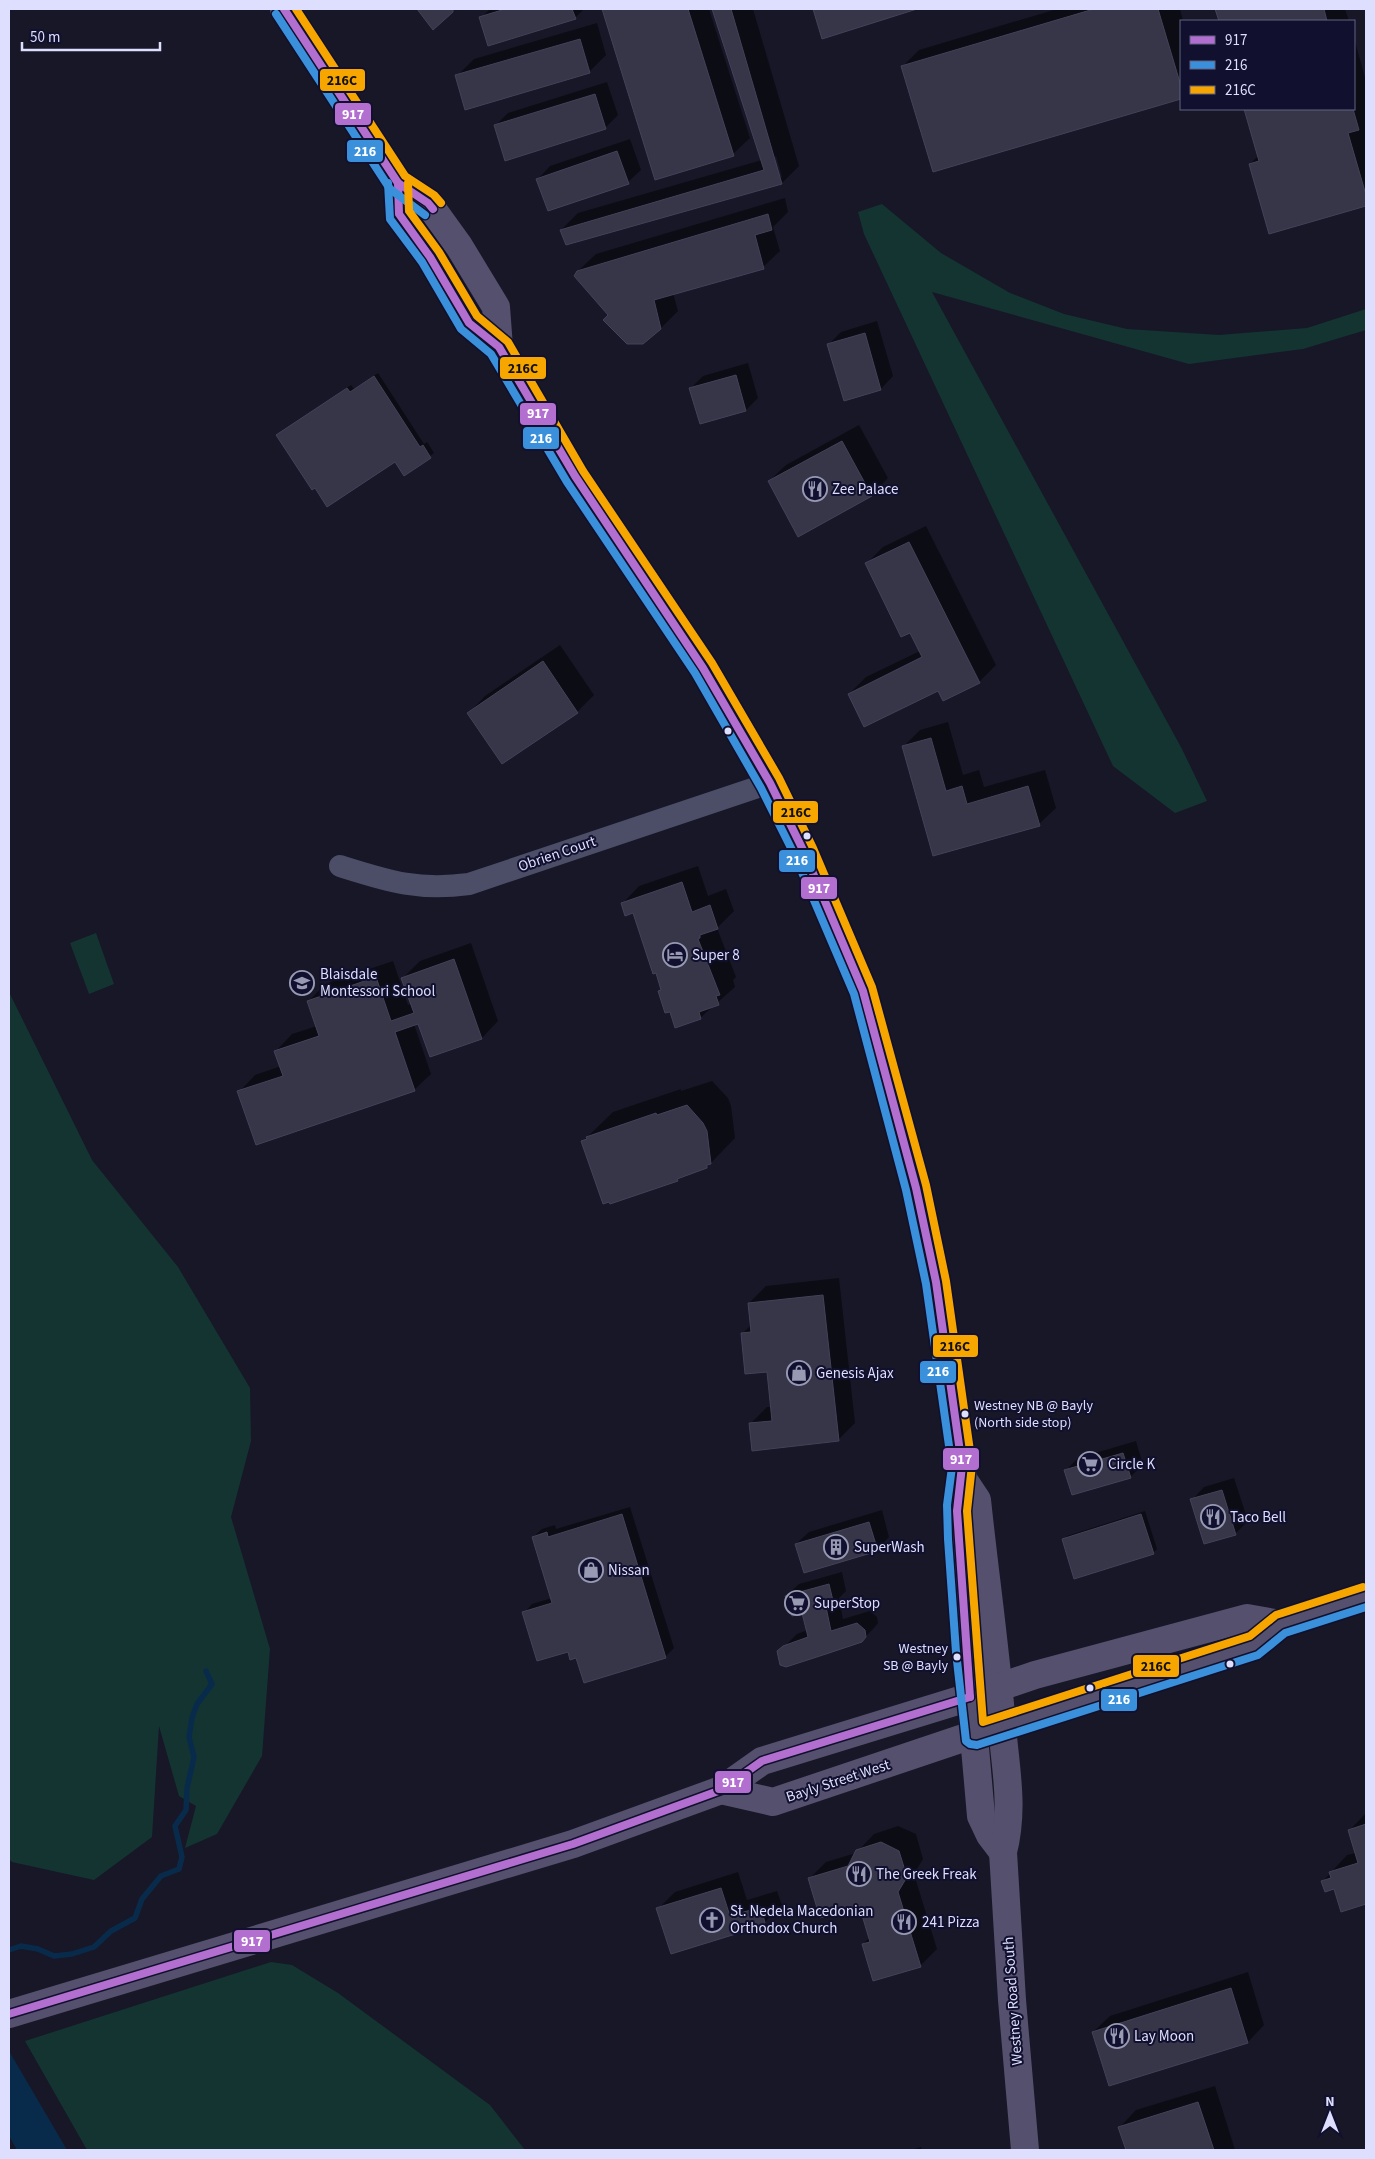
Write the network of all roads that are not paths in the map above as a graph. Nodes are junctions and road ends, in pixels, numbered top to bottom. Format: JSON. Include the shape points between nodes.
{"nodes":[{"id":1,"x":284,"y":9,"type":"edge"},
{"id":2,"x":770,"y":783,"type":"junction"},
{"id":3,"x":340,"y":866,"type":"dead end"},
{"id":4,"x":963,"y":1479,"type":"junction"},
{"id":5,"x":1366,"y":1597,"type":"edge"},
{"id":6,"x":1280,"y":1624,"type":"junction"},
{"id":7,"x":1000,"y":1687,"type":"junction"},
{"id":8,"x":970,"y":1697,"type":"junction"},
{"id":9,"x":1002,"y":1725,"type":"junction"},
{"id":10,"x":974,"y":1735,"type":"junction"},
{"id":11,"x":721,"y":1790,"type":"junction"},
{"id":12,"x":1003,"y":1852,"type":"junction"},
{"id":13,"x":9,"y":2014,"type":"edge"},
{"id":14,"x":1026,"y":2150,"type":"edge"}],
"edges":[{"from":1,"to":2,"type":"main road","name":"Westney Road South","via":[[398,183],[428,203],[482,284],[496,307],[499,347],[576,476],[703,668]]},
{"from":2,"to":3,"type":"street","name":"Obrien Court","via":[[469,884],[448,887],[402,884]]},
{"from":2,"to":4,"type":"main road","name":"Westney Road South","via":[[804,852],[863,991],[916,1188],[936,1282]]},
{"from":4,"to":7,"type":"main road","name":"Westney Road South","via":[[977,1500]]},
{"from":4,"to":8,"type":"main road","name":"Westney Road South","via":[[957,1510]]},
{"from":5,"to":6,"type":"main road","name":"Bayly Street West"},
{"from":6,"to":7,"type":"main road","name":"Bayly Street West","via":[[1248,1618]]},
{"from":6,"to":9,"type":"main road","name":"Bayly Street West","via":[[1255,1645]]},
{"from":7,"to":8,"type":"main road","name":"Bayly Street West"},
{"from":7,"to":9,"type":"main road","name":"Westney Road South"},
{"from":8,"to":10,"type":"main road","name":"Westney Road South"},
{"from":8,"to":11,"type":"main road","name":"Bayly Street West","via":[[762,1761]]},
{"from":9,"to":10,"type":"main road","name":"Bayly Street West"},
{"from":9,"to":12,"type":"main road","name":"Westney Road South","via":[[1010,1810]]},
{"from":10,"to":11,"type":"main road","name":"Bayly Street West","via":[[773,1802]]},
{"from":10,"to":12,"type":"main road","name":"Westney Road South","via":[[981,1816]]},
{"from":11,"to":13,"type":"main road","via":[[573,1844]]},
{"from":12,"to":14,"type":"main road","name":"Westney Road South"}]}
